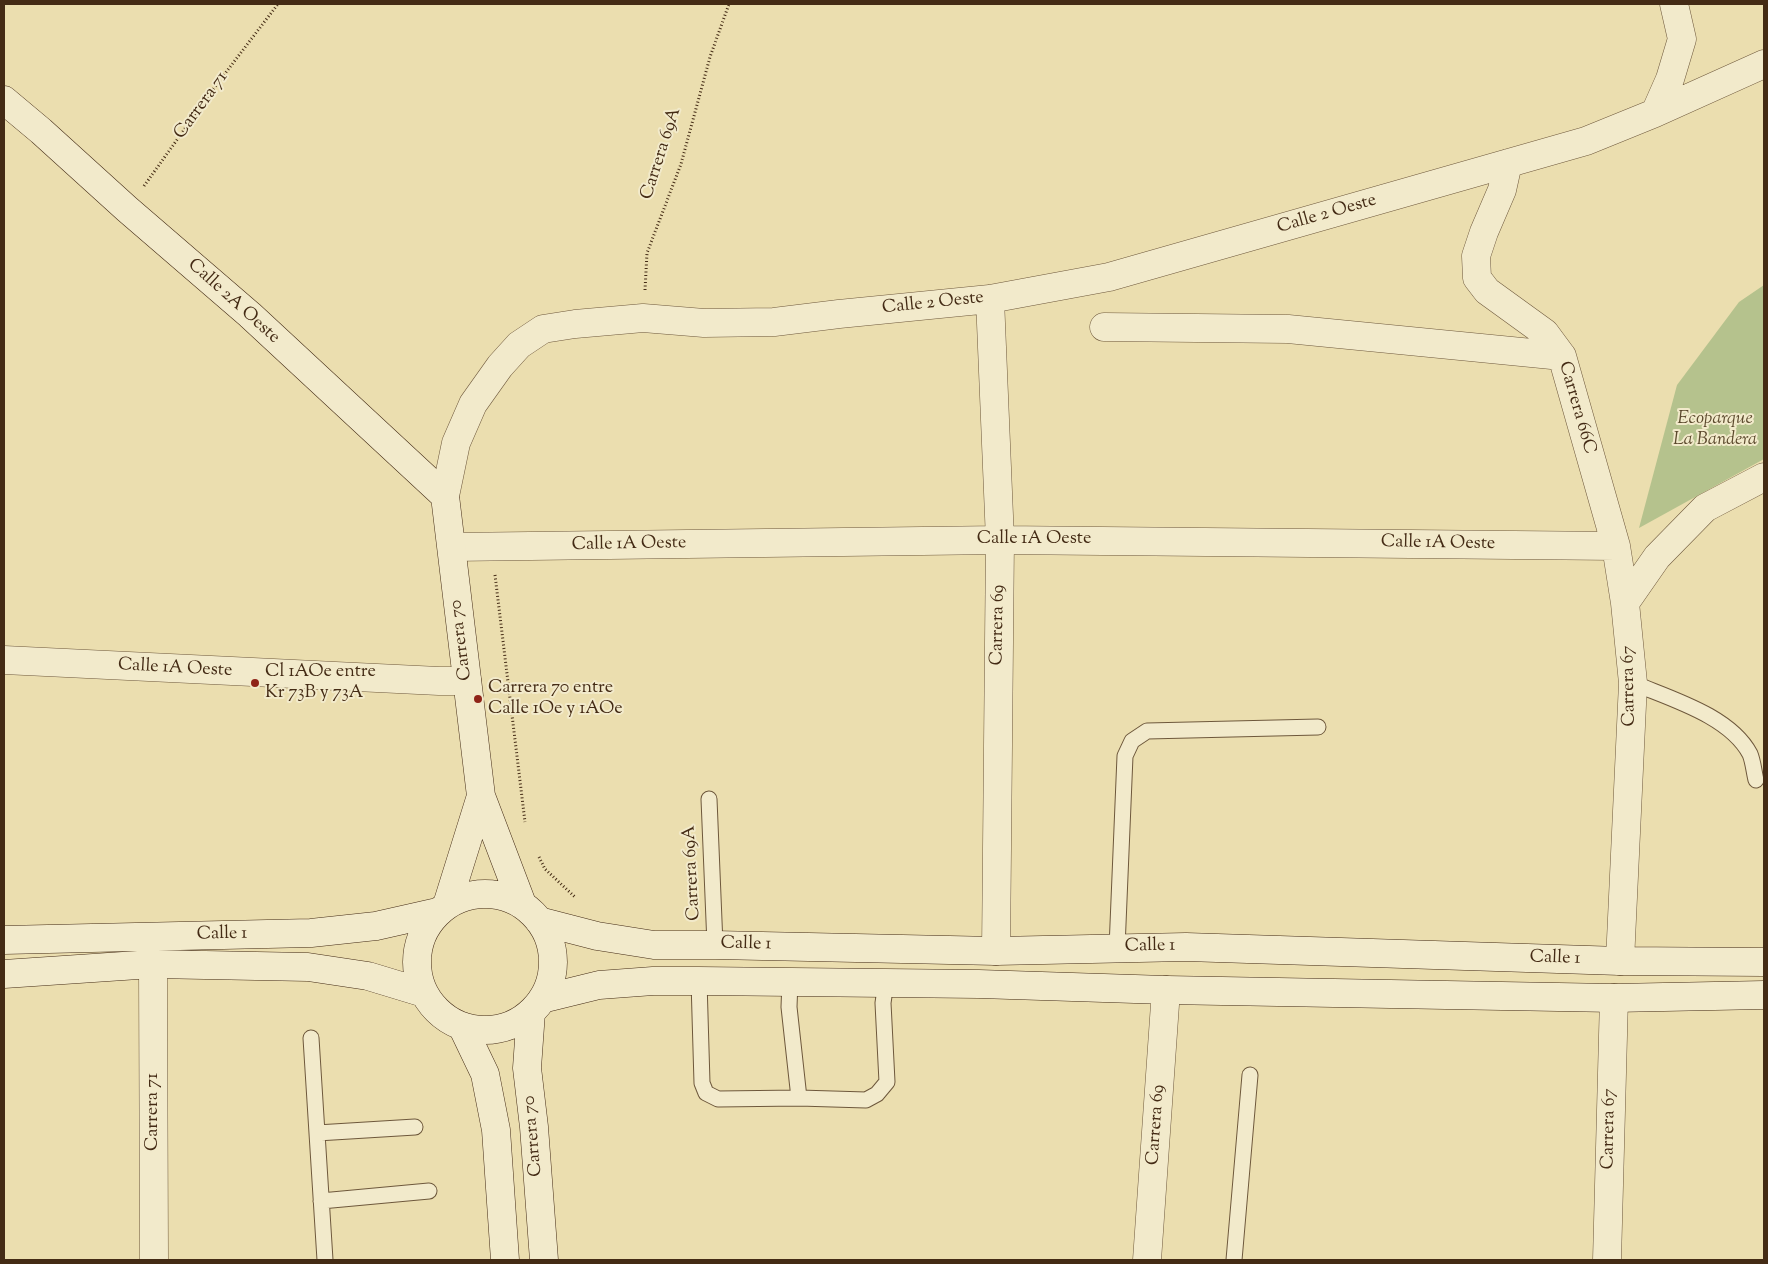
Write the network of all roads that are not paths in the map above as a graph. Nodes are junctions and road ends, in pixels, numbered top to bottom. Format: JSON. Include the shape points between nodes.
{"nodes":[{"id":1,"x":1674,"y":4,"type":"edge"},
{"id":2,"x":1764,"y":64,"type":"edge"},
{"id":3,"x":4,"y":100,"type":"edge"},
{"id":4,"x":1656,"y":113,"type":"junction"},
{"id":5,"x":1508,"y":163,"type":"junction"},
{"id":6,"x":990,"y":299,"type":"junction"},
{"id":7,"x":1104,"y":327,"type":"dead end"},
{"id":8,"x":1562,"y":356,"type":"junction"},
{"id":9,"x":1764,"y":477,"type":"edge"},
{"id":10,"x":446,"y":505,"type":"junction"},
{"id":11,"x":1000,"y":540,"type":"junction"},
{"id":12,"x":1616,"y":546,"type":"junction"},
{"id":13,"x":452,"y":547,"type":"junction"},
{"id":14,"x":1625,"y":603,"type":"junction"},
{"id":15,"x":4,"y":660,"type":"edge"},
{"id":16,"x":467,"y":681,"type":"junction"},
{"id":17,"x":1633,"y":682,"type":"junction"},
{"id":18,"x":1318,"y":727,"type":"dead end"},
{"id":19,"x":1756,"y":780,"type":"dead end"},
{"id":20,"x":481,"y":796,"type":"junction"},
{"id":21,"x":709,"y":799,"type":"dead end"},
{"id":22,"x":442,"y":909,"type":"junction"},
{"id":23,"x":531,"y":913,"type":"junction"},
{"id":24,"x":4,"y":940,"type":"edge"},
{"id":25,"x":716,"y":945,"type":"junction"},
{"id":26,"x":1117,"y":948,"type":"junction"},
{"id":27,"x":996,"y":951,"type":"junction"},
{"id":28,"x":1620,"y":961,"type":"junction"},
{"id":29,"x":1764,"y":962,"type":"edge"},
{"id":30,"x":153,"y":964,"type":"junction"},
{"id":31,"x":4,"y":974,"type":"edge"},
{"id":32,"x":700,"y":981,"type":"junction"},
{"id":33,"x":790,"y":981,"type":"junction"},
{"id":34,"x":886,"y":982,"type":"junction"},
{"id":35,"x":1166,"y":990,"type":"junction"},
{"id":36,"x":424,"y":993,"type":"junction"},
{"id":37,"x":1764,"y":995,"type":"edge"},
{"id":38,"x":1614,"y":998,"type":"junction"},
{"id":39,"x":536,"y":1005,"type":"junction"},
{"id":40,"x":462,"y":1026,"type":"junction"},
{"id":41,"x":311,"y":1038,"type":"dead end"},
{"id":42,"x":1250,"y":1075,"type":"dead end"},
{"id":43,"x":799,"y":1098,"type":"junction"},
{"id":44,"x":415,"y":1127,"type":"dead end"},
{"id":45,"x":317,"y":1133,"type":"junction"},
{"id":46,"x":429,"y":1191,"type":"dead end"},
{"id":47,"x":321,"y":1201,"type":"junction"},
{"id":48,"x":154,"y":1260,"type":"edge"},
{"id":49,"x":325,"y":1260,"type":"edge"},
{"id":50,"x":505,"y":1260,"type":"edge"},
{"id":51,"x":544,"y":1260,"type":"edge"},
{"id":52,"x":1147,"y":1260,"type":"edge"},
{"id":53,"x":1234,"y":1260,"type":"edge"},
{"id":54,"x":1607,"y":1260,"type":"edge"}],
"edges":[{"from":1,"to":4,"type":"street","via":[[1682,39]]},
{"from":2,"to":4,"type":"street","name":"Calle 2 Oeste"},
{"from":3,"to":10,"type":"street","name":"Calle 2A Oeste","via":[[250,315]]},
{"from":4,"to":5,"type":"street","name":"Calle 2 Oeste","via":[[1586,141]]},
{"from":5,"to":6,"type":"street","name":"Calle 2 Oeste","via":[[1109,277]]},
{"from":5,"to":8,"type":"street","name":"Carrera 66C","via":[[1502,190],[1476,256],[1477,278],[1487,291],[1545,333]]},
{"from":6,"to":10,"type":"street","name":"Calle 2 Oeste","via":[[774,322],[704,323],[643,318],[543,329],[519,344],[473,404],[456,443]]},
{"from":6,"to":11,"type":"street","name":"Carrera 69"},
{"from":7,"to":8,"type":"street","via":[[1288,329]]},
{"from":8,"to":12,"type":"street","name":"Carrera 66C"},
{"from":9,"to":14,"type":"street","via":[[1705,508],[1657,557]]},
{"from":10,"to":13,"type":"street","name":"Carrera 70"},
{"from":11,"to":12,"type":"street","name":"Calle 1A Oeste"},
{"from":11,"to":13,"type":"street","name":"Calle 1A Oeste"},
{"from":11,"to":27,"type":"street","name":"Carrera 69"},
{"from":12,"to":14,"type":"street","name":"Carrera 66C"},
{"from":13,"to":16,"type":"street","name":"Carrera 70"},
{"from":14,"to":17,"type":"street","name":"Carrera 67"},
{"from":15,"to":16,"type":"street","name":"Calle 1A Oeste"},
{"from":16,"to":20,"type":"street","name":"Carrera 70"},
{"from":17,"to":19,"type":"lane","via":[[1712,717],[1735,733],[1750,755]]},
{"from":17,"to":28,"type":"street","name":"Carrera 67"},
{"from":18,"to":26,"type":"lane","via":[[1147,731],[1132,741],[1125,756]]},
{"from":20,"to":22,"type":"street","name":"Carrera 70"},
{"from":20,"to":23,"type":"street","name":"Carrera 70"},
{"from":21,"to":25,"type":"lane","name":"Carrera 69A"},
{"from":22,"to":23,"type":"street","via":[[471,894],[484,893],[497,894]]},
{"from":22,"to":24,"type":"street","name":"Calle 1","via":[[376,926],[311,933]]},
{"from":22,"to":36,"type":"street","via":[[426,927],[419,945],[417,965]]},
{"from":23,"to":25,"type":"street","name":"Calle 1","via":[[597,936],[654,945]]},
{"from":23,"to":39,"type":"street","via":[[546,933],[553,960],[552,974]]},
{"from":25,"to":27,"type":"street","name":"Calle 1"},
{"from":26,"to":27,"type":"street","name":"Calle 1"},
{"from":26,"to":28,"type":"street","name":"Calle 1","via":[[1196,947]]},
{"from":28,"to":29,"type":"street","name":"Calle 1"},
{"from":30,"to":31,"type":"street","name":"Calle 1"},
{"from":30,"to":36,"type":"street","name":"Calle 1","via":[[308,966],[368,976]]},
{"from":30,"to":48,"type":"street","name":"Carrera 71"},
{"from":32,"to":33,"type":"street","name":"Calle 1"},
{"from":32,"to":39,"type":"street","name":"Calle 1","via":[[599,985]]},
{"from":32,"to":43,"type":"lane","via":[[702,1083],[706,1093],[718,1099]]},
{"from":33,"to":34,"type":"street","name":"Calle 1"},
{"from":33,"to":43,"type":"lane","via":[[789,1007]]},
{"from":34,"to":35,"type":"street","name":"Calle 1"},
{"from":34,"to":43,"type":"lane","via":[[882,1003],[887,1082],[877,1094],[866,1100]]},
{"from":35,"to":38,"type":"street","name":"Calle 1"},
{"from":35,"to":52,"type":"street","name":"Carrera 69"},
{"from":36,"to":40,"type":"street","via":[[444,1017]]},
{"from":37,"to":38,"type":"street","name":"Calle 1"},
{"from":38,"to":54,"type":"street","name":"Carrera 67"},
{"from":39,"to":40,"type":"street","via":[[514,1024],[493,1030]]},
{"from":39,"to":51,"type":"street","name":"Carrera 70","via":[[526,1068]]},
{"from":40,"to":50,"type":"street","via":[[484,1074],[496,1130]]},
{"from":41,"to":45,"type":"lane"},
{"from":42,"to":53,"type":"lane"},
{"from":44,"to":45,"type":"lane"},
{"from":45,"to":47,"type":"lane"},
{"from":46,"to":47,"type":"lane"},
{"from":47,"to":49,"type":"lane"}]}
